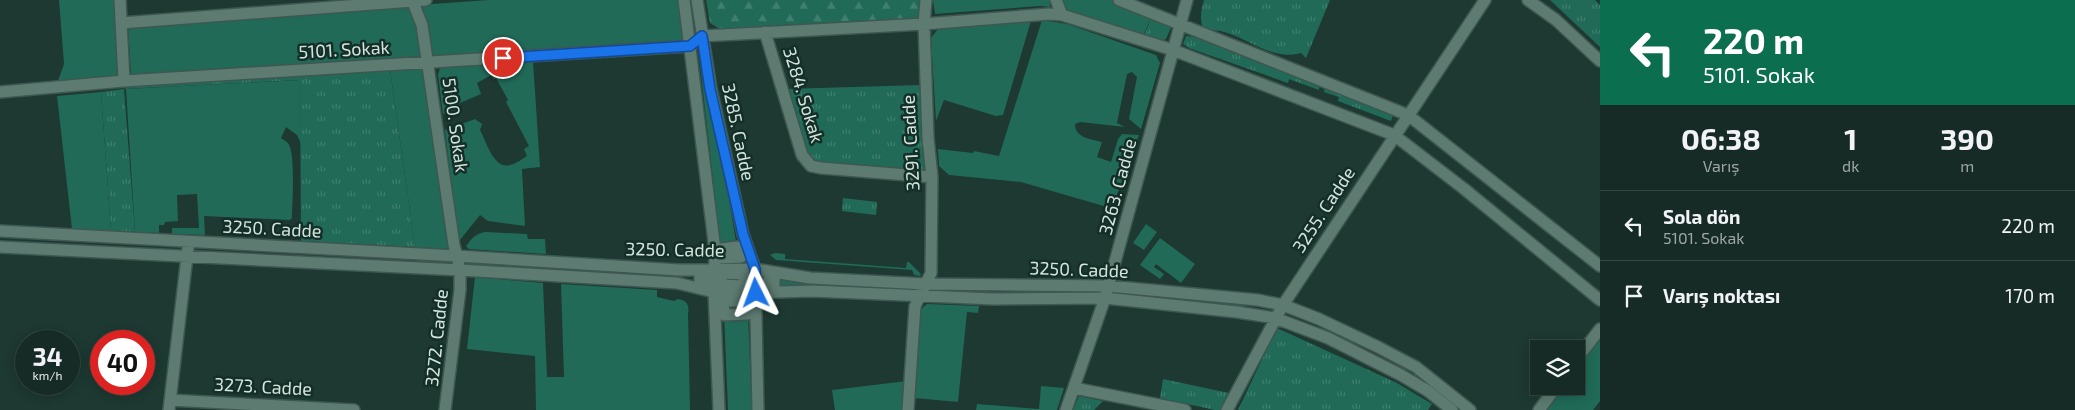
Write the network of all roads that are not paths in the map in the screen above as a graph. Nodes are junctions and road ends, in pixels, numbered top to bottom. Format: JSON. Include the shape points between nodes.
{"nodes":[{"id":1,"x":120,"y":0,"type":"edge"},
{"id":2,"x":412,"y":0,"type":"edge"},
{"id":3,"x":426,"y":0,"type":"edge"},
{"id":4,"x":684,"y":0,"type":"edge"},
{"id":5,"x":697,"y":0,"type":"edge"},
{"id":6,"x":926,"y":0,"type":"edge"},
{"id":7,"x":1056,"y":0,"type":"edge"},
{"id":8,"x":1119,"y":0,"type":"edge"},
{"id":9,"x":1188,"y":0,"type":"edge"},
{"id":10,"x":1485,"y":0,"type":"edge"},
{"id":11,"x":1528,"y":0,"type":"edge"},
{"id":12,"x":1062,"y":15,"type":"junction"},
{"id":13,"x":121,"y":22,"type":"junction"},
{"id":14,"x":924,"y":24,"type":"junction"},
{"id":15,"x":1180,"y":25,"type":"junction"},
{"id":16,"x":765,"y":32,"type":"junction"},
{"id":17,"x":702,"y":36,"type":"junction"},
{"id":18,"x":690,"y":46,"type":"junction"},
{"id":19,"x":1172,"y":50,"type":"junction"},
{"id":20,"x":1600,"y":61,"type":"edge"},
{"id":21,"x":428,"y":63,"type":"junction"},
{"id":22,"x":124,"y":81,"type":"junction"},
{"id":23,"x":0,"y":92,"type":"edge"},
{"id":24,"x":1408,"y":115,"type":"junction"},
{"id":25,"x":1394,"y":135,"type":"junction"},
{"id":26,"x":932,"y":177,"type":"junction"},
{"id":27,"x":0,"y":231,"type":"edge"},
{"id":28,"x":188,"y":243,"type":"junction"},
{"id":29,"x":0,"y":247,"type":"edge"},
{"id":30,"x":187,"y":256,"type":"junction"},
{"id":31,"x":457,"y":256,"type":"junction"},
{"id":32,"x":1600,"y":266,"type":"edge"},
{"id":33,"x":755,"y":269,"type":"junction"},
{"id":34,"x":460,"y":270,"type":"junction"},
{"id":35,"x":711,"y":271,"type":"junction"},
{"id":36,"x":926,"y":284,"type":"junction"},
{"id":37,"x":1108,"y":286,"type":"junction"},
{"id":38,"x":714,"y":292,"type":"junction"},
{"id":39,"x":920,"y":296,"type":"junction"},
{"id":40,"x":752,"y":297,"type":"junction"},
{"id":41,"x":1105,"y":298,"type":"junction"},
{"id":42,"x":1600,"y":300,"type":"edge"},
{"id":43,"x":1283,"y":305,"type":"junction"},
{"id":44,"x":1275,"y":318,"type":"junction"},
{"id":45,"x":1600,"y":329,"type":"edge"},
{"id":46,"x":1585,"y":348,"type":"edge"},
{"id":47,"x":1074,"y":388,"type":"junction"},
{"id":48,"x":1550,"y":395,"type":"edge"},
{"id":49,"x":169,"y":405,"type":"edge"},
{"id":50,"x":1438,"y":406,"type":"edge"},
{"id":51,"x":354,"y":410,"type":"edge"},
{"id":52,"x":445,"y":410,"type":"edge"},
{"id":53,"x":719,"y":410,"type":"edge"},
{"id":54,"x":758,"y":410,"type":"edge"},
{"id":55,"x":908,"y":410,"type":"edge"},
{"id":56,"x":1066,"y":410,"type":"edge"},
{"id":57,"x":1185,"y":410,"type":"edge"},
{"id":58,"x":1227,"y":410,"type":"edge"},
{"id":59,"x":1452,"y":410,"type":"edge"},
{"id":60,"x":1470,"y":410,"type":"edge"},
{"id":61,"x":1539,"y":410,"type":"edge"}],
"edges":[{"from":1,"to":13,"type":"street"},
{"from":2,"to":3,"type":"street"},
{"from":2,"to":13,"type":"street"},
{"from":2,"to":21,"type":"street","name":"5100. Sokak","via":[[420,16]]},
{"from":4,"to":18,"type":"street","name":"3285. Cadde"},
{"from":5,"to":17,"type":"street","name":"3285. Cadde"},
{"from":6,"to":14,"type":"street","name":"3291. Cadde"},
{"from":7,"to":12,"type":"street"},
{"from":8,"to":15,"type":"street"},
{"from":9,"to":15,"type":"street","name":"3263. Cadde"},
{"from":10,"to":24,"type":"street","name":"3255. Cadde"},
{"from":11,"to":20,"type":"street","via":[[1556,20]]},
{"from":12,"to":14,"type":"street","via":[[1036,14]]},
{"from":12,"to":19,"type":"street"},
{"from":13,"to":22,"type":"street"},
{"from":14,"to":16,"type":"street"},
{"from":14,"to":26,"type":"street","name":"3291. Cadde"},
{"from":15,"to":19,"type":"street","name":"3263. Cadde"},
{"from":15,"to":24,"type":"street"},
{"from":16,"to":17,"type":"street"},
{"from":16,"to":26,"type":"street","name":"3284. Sokak","via":[[802,155],[808,163],[821,168]]},
{"from":17,"to":18,"type":"street"},
{"from":17,"to":33,"type":"street","name":"3285. Cadde","via":[[710,89],[743,234]]},
{"from":18,"to":21,"type":"street","name":"5101. Sokak"},
{"from":18,"to":35,"type":"street","name":"3285. Cadde"},
{"from":19,"to":25,"type":"street"},
{"from":19,"to":37,"type":"street","name":"3263. Cadde"},
{"from":21,"to":22,"type":"street","name":"5101. Sokak"},
{"from":21,"to":31,"type":"street","name":"5100. Sokak"},
{"from":22,"to":23,"type":"street","name":"5101. Sokak"},
{"from":24,"to":25,"type":"street","name":"3255. Cadde"},
{"from":24,"to":32,"type":"street"},
{"from":25,"to":42,"type":"street"},
{"from":25,"to":43,"type":"street","name":"3255. Cadde"},
{"from":26,"to":36,"type":"street","name":"3291. Cadde","via":[[931,273]]},
{"from":27,"to":28,"type":"street","name":"3250. Cadde"},
{"from":28,"to":30,"type":"street"},
{"from":28,"to":31,"type":"street","name":"3250. Cadde"},
{"from":29,"to":30,"type":"street","name":"3250. Cadde"},
{"from":30,"to":34,"type":"street","name":"3250. Cadde"},
{"from":30,"to":49,"type":"street"},
{"from":31,"to":34,"type":"street","name":"5100. Sokak"},
{"from":31,"to":35,"type":"street","name":"3250. Cadde"},
{"from":33,"to":35,"type":"street","name":"3250. Cadde"},
{"from":33,"to":36,"type":"street","name":"3250. Cadde","via":[[810,278]]},
{"from":33,"to":40,"type":"street","name":"3285. Cadde"},
{"from":34,"to":38,"type":"street","name":"3250. Cadde","via":[[677,283]]},
{"from":34,"to":52,"type":"street","name":"3272. Cadde"},
{"from":35,"to":38,"type":"street","name":"3285. Cadde"},
{"from":36,"to":37,"type":"street","name":"3250. Cadde"},
{"from":36,"to":39,"type":"street","name":"3291. Cadde"},
{"from":37,"to":41,"type":"street","name":"3263. Cadde"},
{"from":37,"to":43,"type":"street","name":"3250. Cadde"},
{"from":38,"to":40,"type":"street","name":"3250. Cadde"},
{"from":38,"to":53,"type":"street","name":"3285. Cadde"},
{"from":39,"to":40,"type":"street","name":"3250. Cadde","via":[[812,291]]},
{"from":39,"to":41,"type":"street","name":"3250. Cadde"},
{"from":39,"to":55,"type":"street","name":"3291. Cadde","via":[[915,306]]},
{"from":40,"to":54,"type":"street","name":"3285. Cadde"},
{"from":41,"to":44,"type":"street","name":"3250. Cadde"},
{"from":41,"to":47,"type":"street","name":"3263. Cadde"},
{"from":43,"to":44,"type":"street","name":"3255. Cadde"},
{"from":43,"to":60,"type":"street","name":"3250. Cadde","via":[[1354,335],[1416,368]]},
{"from":44,"to":50,"type":"street","name":"3250. Cadde","via":[[1321,335],[1385,366],[1412,381]]},
{"from":44,"to":58,"type":"street","name":"3255. Cadde"},
{"from":45,"to":46,"type":"street"},
{"from":47,"to":56,"type":"street","name":"3263. Cadde"},
{"from":47,"to":57,"type":"street"},
{"from":48,"to":61,"type":"street"},
{"from":49,"to":51,"type":"street","name":"3273. Cadde"},
{"from":50,"to":59,"type":"street","name":"3250. Cadde"}]}
